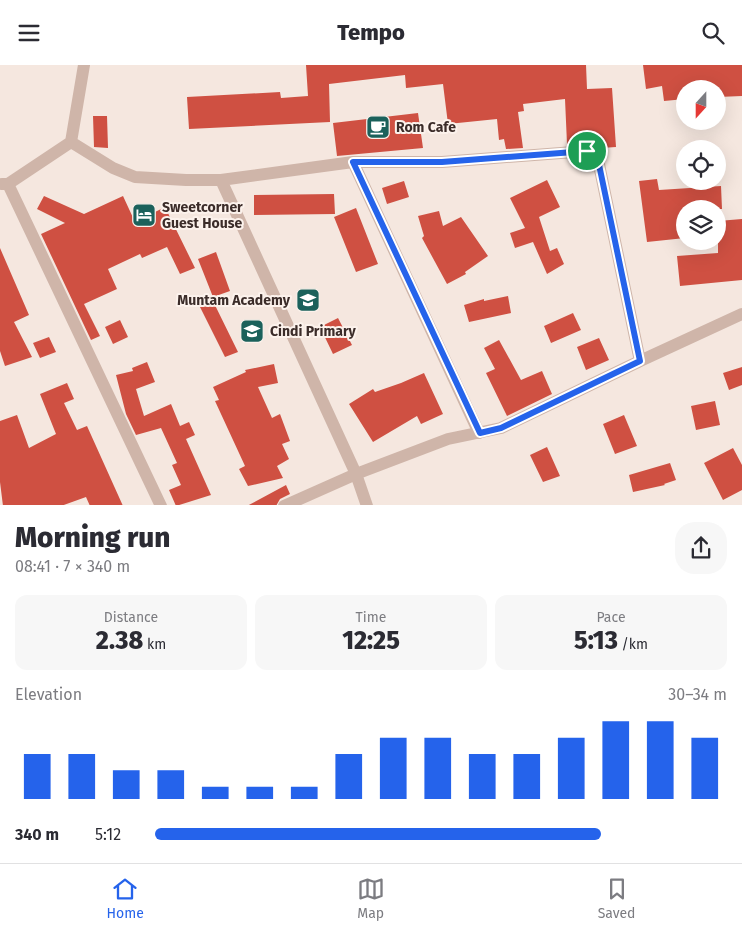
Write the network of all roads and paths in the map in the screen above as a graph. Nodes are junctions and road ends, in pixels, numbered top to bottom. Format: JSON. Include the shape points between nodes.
{"nodes":[{"id":1,"x":84,"y":65,"type":"edge"},
{"id":2,"x":71,"y":143,"type":"junction"},
{"id":3,"x":353,"y":162,"type":"junction"},
{"id":4,"x":221,"y":180,"type":"junction"},
{"id":5,"x":4,"y":184,"type":"edge"},
{"id":6,"x":742,"y":315,"type":"edge"},
{"id":7,"x":640,"y":361,"type":"junction"},
{"id":8,"x":480,"y":433,"type":"junction"},
{"id":9,"x":356,"y":474,"type":"junction"},
{"id":10,"x":161,"y":505,"type":"edge"},
{"id":11,"x":284,"y":505,"type":"edge"},
{"id":12,"x":367,"y":505,"type":"edge"}],
"edges":[{"from":1,"to":2,"type":"street"},
{"from":2,"to":4,"type":"street","via":[[113,169],[135,177]]},
{"from":2,"to":5,"type":"street"},
{"from":3,"to":4,"type":"street"},
{"from":3,"to":7,"type":"street","via":[[442,162],[593,152],[597,155]]},
{"from":3,"to":8,"type":"street"},
{"from":4,"to":9,"type":"street"},
{"from":5,"to":10,"type":"street"},
{"from":6,"to":7,"type":"street"},
{"from":7,"to":8,"type":"street","via":[[501,428]]},
{"from":8,"to":9,"type":"street","via":[[448,439]]},
{"from":9,"to":11,"type":"street"},
{"from":9,"to":12,"type":"street"}]}
